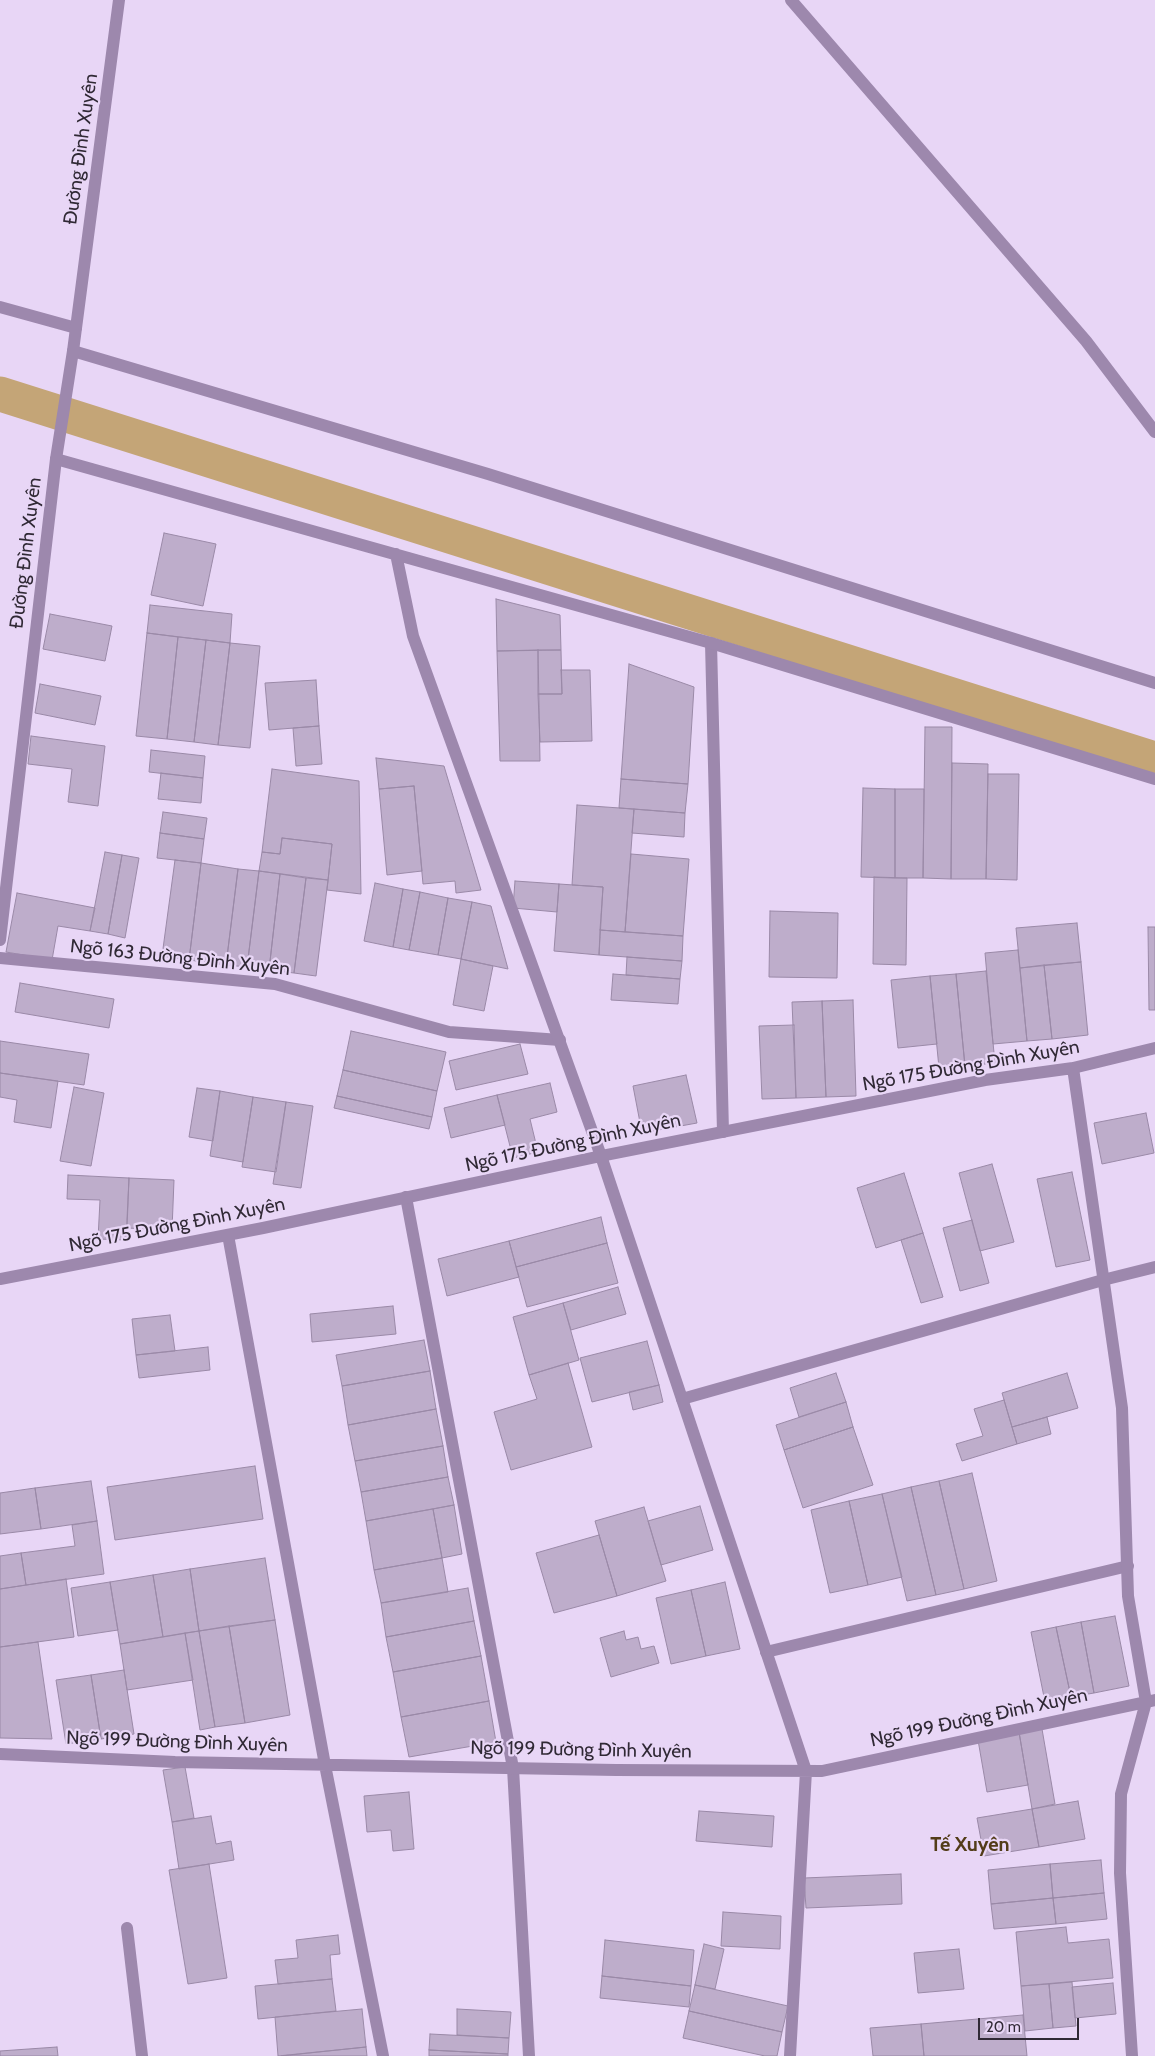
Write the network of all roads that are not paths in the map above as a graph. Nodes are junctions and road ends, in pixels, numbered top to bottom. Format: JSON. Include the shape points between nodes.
{"nodes":[{"id":1,"x":120,"y":0,"type":"edge"},
{"id":2,"x":791,"y":0,"type":"edge"},
{"id":3,"x":0,"y":307,"type":"edge"},
{"id":4,"x":76,"y":328,"type":"junction"},
{"id":5,"x":73,"y":350,"type":"junction"},
{"id":6,"x":1155,"y":432,"type":"edge"},
{"id":7,"x":56,"y":459,"type":"junction"},
{"id":8,"x":396,"y":554,"type":"junction"},
{"id":9,"x":712,"y":643,"type":"junction"},
{"id":10,"x":1155,"y":683,"type":"edge"},
{"id":11,"x":1155,"y":779,"type":"edge"},
{"id":12,"x":0,"y":940,"type":"edge"},
{"id":13,"x":0,"y":958,"type":"edge"},
{"id":14,"x":560,"y":1040,"type":"junction"},
{"id":15,"x":1155,"y":1048,"type":"edge"},
{"id":16,"x":1072,"y":1068,"type":"junction"},
{"id":17,"x":723,"y":1132,"type":"junction"},
{"id":18,"x":601,"y":1156,"type":"junction"},
{"id":19,"x":406,"y":1198,"type":"junction"},
{"id":20,"x":228,"y":1235,"type":"junction"},
{"id":21,"x":1155,"y":1267,"type":"edge"},
{"id":22,"x":0,"y":1279,"type":"edge"},
{"id":23,"x":1103,"y":1280,"type":"junction"},
{"id":24,"x":682,"y":1399,"type":"junction"},
{"id":25,"x":1128,"y":1566,"type":"junction"},
{"id":26,"x":766,"y":1652,"type":"junction"},
{"id":27,"x":1150,"y":1701,"type":"edge"},
{"id":28,"x":0,"y":1754,"type":"edge"},
{"id":29,"x":325,"y":1765,"type":"junction"},
{"id":30,"x":513,"y":1768,"type":"junction"},
{"id":31,"x":806,"y":1771,"type":"junction"},
{"id":32,"x":127,"y":1928,"type":"dead end"},
{"id":33,"x":142,"y":2056,"type":"edge"},
{"id":34,"x":383,"y":2056,"type":"edge"},
{"id":35,"x":529,"y":2056,"type":"edge"},
{"id":36,"x":790,"y":2056,"type":"edge"},
{"id":37,"x":1132,"y":2056,"type":"edge"}],
"edges":[{"from":1,"to":4,"type":"street","name":"Đường Đình Xuyên"},
{"from":2,"to":6,"type":"street","via":[[1086,341]]},
{"from":3,"to":4,"type":"street"},
{"from":4,"to":5,"type":"street","name":"Đường Đình Xuyên"},
{"from":5,"to":7,"type":"street","name":"Đường Đình Xuyên"},
{"from":5,"to":10,"type":"street","via":[[488,474]]},
{"from":7,"to":8,"type":"street"},
{"from":7,"to":12,"type":"street","name":"Đường Đình Xuyên"},
{"from":8,"to":9,"type":"street"},
{"from":8,"to":14,"type":"street","via":[[413,636]]},
{"from":9,"to":11,"type":"street"},
{"from":9,"to":17,"type":"street"},
{"from":13,"to":14,"type":"street","name":"Ngõ 163 Đường Đình Xuyên","via":[[275,984],[450,1032]]},
{"from":14,"to":18,"type":"street"},
{"from":15,"to":16,"type":"street","name":"Ngõ 175 Đường Đình Xuyên"},
{"from":16,"to":17,"type":"street","name":"Ngõ 175 Đường Đình Xuyên","via":[[985,1080]]},
{"from":16,"to":23,"type":"street"},
{"from":17,"to":18,"type":"street","name":"Ngõ 175 Đường Đình Xuyên"},
{"from":18,"to":19,"type":"street","name":"Ngõ 175 Đường Đình Xuyên"},
{"from":18,"to":24,"type":"street"},
{"from":19,"to":20,"type":"street","name":"Ngõ 175 Đường Đình Xuyên"},
{"from":19,"to":30,"type":"street"},
{"from":20,"to":22,"type":"street","name":"Ngõ 175 Đường Đình Xuyên"},
{"from":20,"to":29,"type":"street"},
{"from":21,"to":23,"type":"street"},
{"from":23,"to":24,"type":"street"},
{"from":23,"to":25,"type":"street","via":[[1122,1408]]},
{"from":24,"to":26,"type":"street"},
{"from":25,"to":26,"type":"street"},
{"from":25,"to":27,"type":"street","via":[[1128,1596]]},
{"from":26,"to":31,"type":"street"},
{"from":27,"to":31,"type":"street","name":"Ngõ 199 Đường Đình Xuyên","via":[[822,1771]]},
{"from":27,"to":37,"type":"street","via":[[1120,1794],[1120,1874]]},
{"from":28,"to":29,"type":"street","name":"Ngõ 199 Đường Đình Xuyên"},
{"from":29,"to":30,"type":"street","name":"Ngõ 199 Đường Đình Xuyên"},
{"from":29,"to":34,"type":"street"},
{"from":30,"to":31,"type":"street","name":"Ngõ 199 Đường Đình Xuyên"},
{"from":30,"to":35,"type":"street"},
{"from":31,"to":36,"type":"street"},
{"from":32,"to":33,"type":"street"}]}
